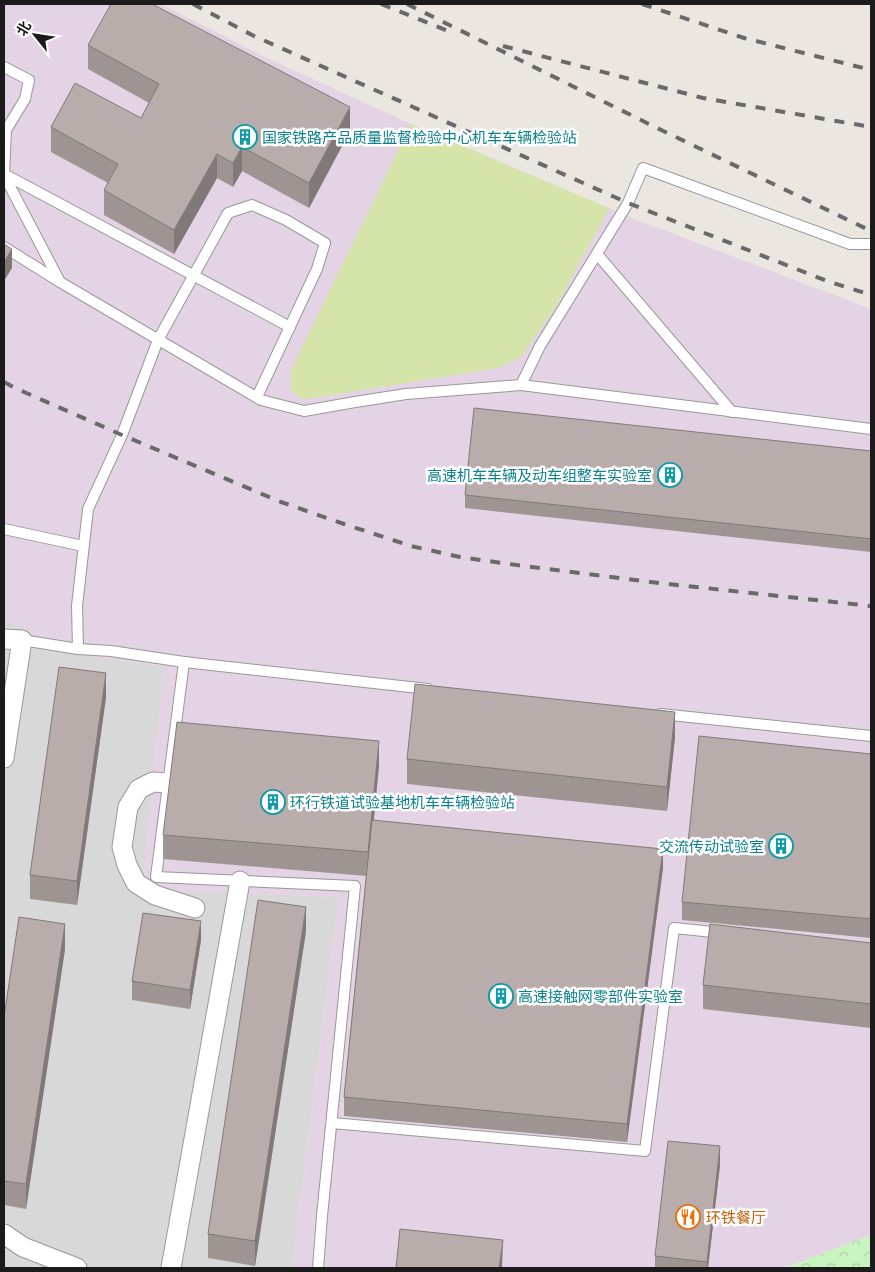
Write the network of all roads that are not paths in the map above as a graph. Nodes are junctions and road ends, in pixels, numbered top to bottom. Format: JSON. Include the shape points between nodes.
{"nodes":[{"id":1,"x":4,"y":67,"type":"edge"},
{"id":2,"x":4,"y":174,"type":"edge"},
{"id":3,"x":871,"y":244,"type":"edge"},
{"id":4,"x":4,"y":247,"type":"edge"},
{"id":5,"x":597,"y":254,"type":"junction"},
{"id":6,"x":193,"y":276,"type":"junction"},
{"id":7,"x":60,"y":282,"type":"junction"},
{"id":8,"x":290,"y":327,"type":"junction"},
{"id":9,"x":158,"y":340,"type":"junction"},
{"id":10,"x":521,"y":385,"type":"junction"},
{"id":11,"x":257,"y":397,"type":"junction"},
{"id":12,"x":732,"y":412,"type":"junction"},
{"id":13,"x":871,"y":429,"type":"edge"},
{"id":14,"x":4,"y":529,"type":"edge"},
{"id":15,"x":83,"y":546,"type":"junction"},
{"id":16,"x":13,"y":639,"type":"edge"},
{"id":17,"x":78,"y":649,"type":"junction"},
{"id":18,"x":184,"y":662,"type":"junction"},
{"id":19,"x":439,"y":690,"type":"edge"},
{"id":20,"x":655,"y":713,"type":"edge"},
{"id":21,"x":871,"y":736,"type":"edge"},
{"id":22,"x":4,"y":758,"type":"edge"},
{"id":23,"x":168,"y":783,"type":"junction"},
{"id":24,"x":240,"y":881,"type":"junction"},
{"id":25,"x":194,"y":908,"type":"dead end"},
{"id":26,"x":733,"y":934,"type":"edge"},
{"id":27,"x":332,"y":1123,"type":"junction"},
{"id":28,"x":4,"y":1234,"type":"edge"},
{"id":29,"x":76,"y":1268,"type":"edge"},
{"id":30,"x":171,"y":1268,"type":"edge"},
{"id":31,"x":318,"y":1268,"type":"edge"}],
"edges":[{"from":1,"to":2,"type":"lane","via":[[30,80],[25,99],[6,130]]},
{"from":2,"to":6,"type":"lane"},
{"from":2,"to":7,"type":"lane"},
{"from":3,"to":5,"type":"lane","via":[[850,244],[643,168],[628,204]]},
{"from":4,"to":7,"type":"lane"},
{"from":5,"to":10,"type":"lane","via":[[540,346]]},
{"from":5,"to":12,"type":"lane"},
{"from":6,"to":8,"type":"lane"},
{"from":6,"to":8,"type":"lane","via":[[228,213],[252,205],[286,220],[325,243],[317,269]]},
{"from":6,"to":9,"type":"lane"},
{"from":7,"to":9,"type":"lane"},
{"from":8,"to":11,"type":"lane"},
{"from":9,"to":11,"type":"lane"},
{"from":9,"to":15,"type":"lane","via":[[122,435],[88,509]]},
{"from":10,"to":11,"type":"lane","via":[[406,394],[304,411]]},
{"from":10,"to":12,"type":"lane"},
{"from":12,"to":13,"type":"lane"},
{"from":14,"to":15,"type":"lane"},
{"from":15,"to":17,"type":"lane","via":[[77,606]]},
{"from":16,"to":17,"type":"lane"},
{"from":16,"to":22,"type":"street"},
{"from":17,"to":18,"type":"lane"},
{"from":18,"to":19,"type":"lane"},
{"from":18,"to":23,"type":"lane"},
{"from":20,"to":21,"type":"lane"},
{"from":23,"to":24,"type":"lane","via":[[156,878]]},
{"from":23,"to":25,"type":"street","via":[[153,782],[139,789],[128,807],[122,848],[136,884],[155,895]]},
{"from":24,"to":27,"type":"lane","via":[[356,886]]},
{"from":24,"to":30,"type":"street"},
{"from":26,"to":27,"type":"lane","via":[[674,928],[645,1151]]},
{"from":27,"to":31,"type":"lane"},
{"from":28,"to":29,"type":"street","via":[[22,1247]]}]}
